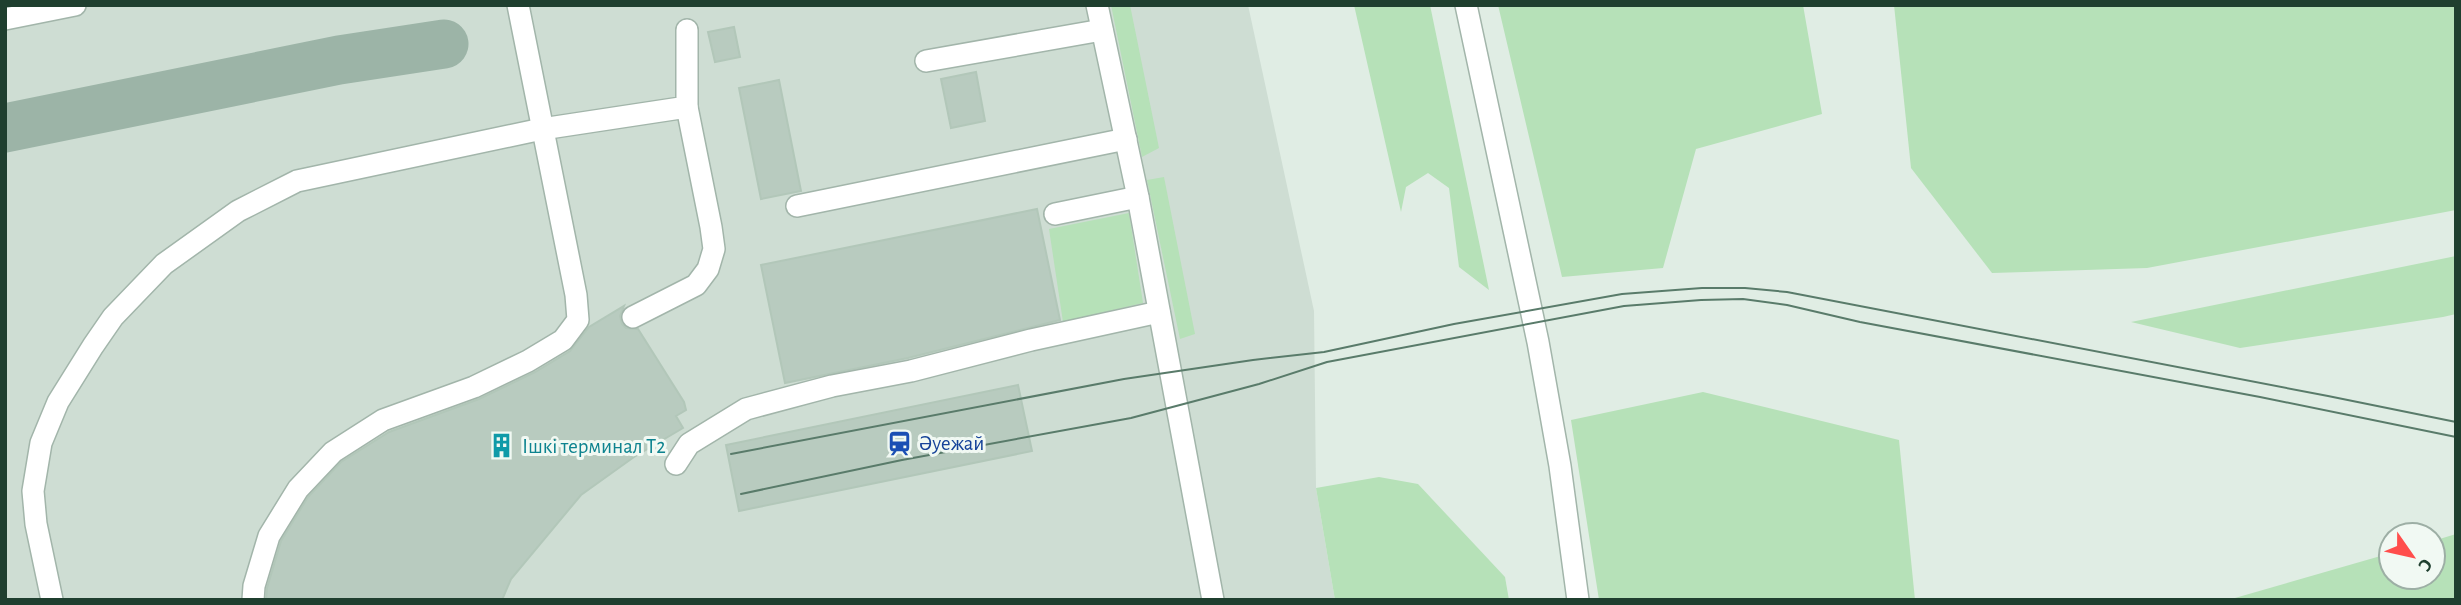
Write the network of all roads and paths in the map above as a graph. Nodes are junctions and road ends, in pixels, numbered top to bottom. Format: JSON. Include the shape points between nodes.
{"nodes":[{"id":1,"x":75,"y":5,"type":"edge"},
{"id":2,"x":518,"y":5,"type":"edge"},
{"id":3,"x":1097,"y":5,"type":"edge"},
{"id":4,"x":1466,"y":5,"type":"edge"},
{"id":5,"x":5,"y":19,"type":"edge"},
{"id":6,"x":687,"y":30,"type":"dead end"},
{"id":7,"x":1102,"y":30,"type":"junction"},
{"id":8,"x":926,"y":61,"type":"dead end"},
{"id":9,"x":687,"y":107,"type":"junction"},
{"id":10,"x":542,"y":129,"type":"junction"},
{"id":11,"x":1126,"y":139,"type":"junction"},
{"id":12,"x":1138,"y":197,"type":"junction"},
{"id":13,"x":797,"y":206,"type":"dead end"},
{"id":14,"x":1055,"y":214,"type":"dead end"},
{"id":15,"x":1159,"y":312,"type":"junction"},
{"id":16,"x":633,"y":317,"type":"dead end"},
{"id":17,"x":676,"y":464,"type":"dead end"},
{"id":18,"x":52,"y":600,"type":"edge"},
{"id":19,"x":253,"y":600,"type":"edge"},
{"id":20,"x":1213,"y":600,"type":"edge"},
{"id":21,"x":1578,"y":600,"type":"edge"}],
"edges":[{"from":1,"to":5,"type":"lane"},
{"from":2,"to":10,"type":"lane"},
{"from":3,"to":7,"type":"lane"},
{"from":4,"to":21,"type":"lane","via":[[1538,342]]},
{"from":6,"to":9,"type":"lane"},
{"from":7,"to":8,"type":"lane"},
{"from":7,"to":11,"type":"lane"},
{"from":9,"to":10,"type":"lane"},
{"from":9,"to":16,"type":"lane","via":[[714,249],[708,269],[696,285]]},
{"from":10,"to":18,"type":"lane","via":[[297,181],[238,211],[164,264],[113,317],[93,346],[58,402],[41,443],[33,491]]},
{"from":10,"to":19,"type":"lane","via":[[578,320],[563,340],[528,362],[383,420],[333,452],[298,489],[269,536]]},
{"from":11,"to":12,"type":"lane"},
{"from":11,"to":13,"type":"lane"},
{"from":12,"to":14,"type":"lane"},
{"from":12,"to":15,"type":"lane"},
{"from":15,"to":17,"type":"lane","via":[[746,409],[689,444]]},
{"from":15,"to":20,"type":"lane"}]}
